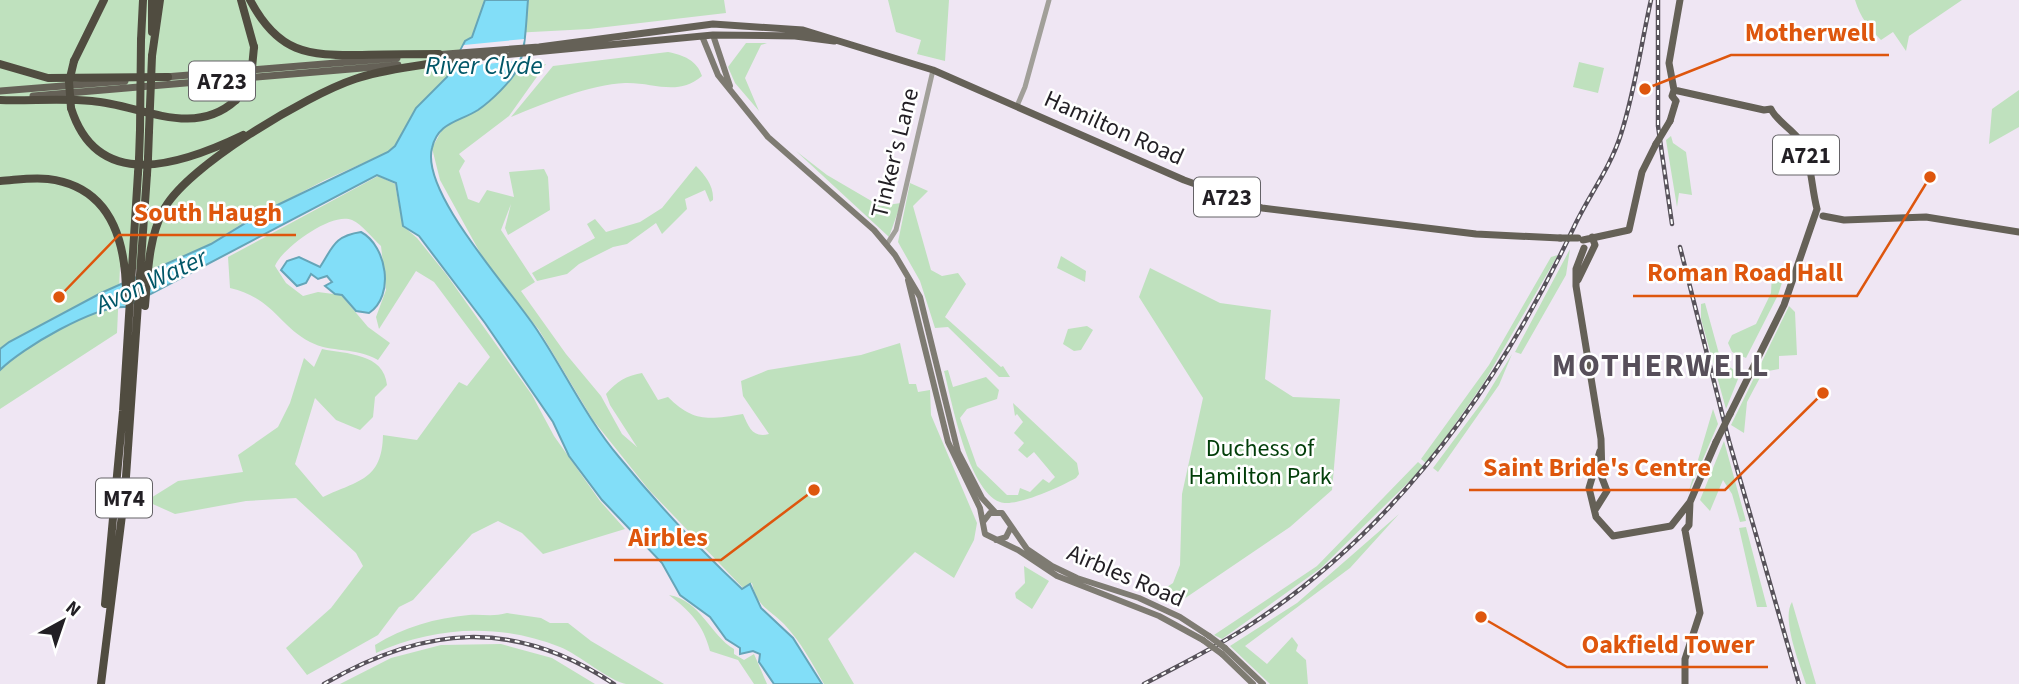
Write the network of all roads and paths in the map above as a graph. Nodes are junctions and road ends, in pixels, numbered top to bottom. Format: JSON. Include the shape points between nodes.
{"nodes":[{"id":1,"x":104,"y":0,"type":"edge"},
{"id":2,"x":143,"y":0,"type":"edge"},
{"id":3,"x":152,"y":0,"type":"edge"},
{"id":4,"x":160,"y":0,"type":"edge"},
{"id":5,"x":241,"y":0,"type":"edge"},
{"id":6,"x":250,"y":0,"type":"edge"},
{"id":7,"x":1049,"y":0,"type":"edge"},
{"id":8,"x":1681,"y":0,"type":"edge"},
{"id":9,"x":713,"y":24,"type":"junction"},
{"id":10,"x":713,"y":35,"type":"junction"},
{"id":11,"x":702,"y":36,"type":"junction"},
{"id":12,"x":845,"y":43,"type":"junction"},
{"id":13,"x":539,"y":50,"type":"junction"},
{"id":14,"x":152,"y":56,"type":"junction"},
{"id":15,"x":446,"y":57,"type":"junction"},
{"id":16,"x":0,"y":64,"type":"edge"},
{"id":17,"x":933,"y":70,"type":"junction"},
{"id":18,"x":168,"y":77,"type":"junction"},
{"id":19,"x":730,"y":88,"type":"junction"},
{"id":20,"x":0,"y":91,"type":"edge"},
{"id":21,"x":1679,"y":92,"type":"junction"},
{"id":22,"x":0,"y":99,"type":"edge"},
{"id":23,"x":1017,"y":106,"type":"junction"},
{"id":24,"x":286,"y":114,"type":"junction"},
{"id":25,"x":144,"y":131,"type":"junction"},
{"id":26,"x":143,"y":174,"type":"junction"},
{"id":27,"x":3,"y":181,"type":"edge"},
{"id":28,"x":1818,"y":215,"type":"junction"},
{"id":29,"x":2019,"y":232,"type":"edge"},
{"id":30,"x":1592,"y":237,"type":"junction"},
{"id":31,"x":887,"y":244,"type":"junction"},
{"id":32,"x":1584,"y":244,"type":"junction"},
{"id":33,"x":146,"y":258,"type":"junction"},
{"id":34,"x":130,"y":267,"type":"junction"},
{"id":35,"x":907,"y":275,"type":"junction"},
{"id":36,"x":135,"y":313,"type":"junction"},
{"id":37,"x":1602,"y":447,"type":"junction"},
{"id":38,"x":1593,"y":478,"type":"junction"},
{"id":39,"x":1602,"y":478,"type":"junction"},
{"id":40,"x":1596,"y":496,"type":"junction"},
{"id":41,"x":1690,"y":502,"type":"junction"},
{"id":42,"x":995,"y":512,"type":"junction"},
{"id":43,"x":1688,"y":517,"type":"junction"},
{"id":44,"x":1676,"y":520,"type":"junction"},
{"id":45,"x":983,"y":526,"type":"junction"},
{"id":46,"x":1011,"y":527,"type":"junction"},
{"id":47,"x":1685,"y":530,"type":"junction"},
{"id":48,"x":996,"y":540,"type":"junction"},
{"id":49,"x":1206,"y":638,"type":"junction"},
{"id":50,"x":1223,"y":651,"type":"junction"},
{"id":51,"x":99,"y":684,"type":"edge"},
{"id":52,"x":1253,"y":684,"type":"edge"},
{"id":53,"x":1263,"y":684,"type":"edge"},
{"id":54,"x":1685,"y":684,"type":"edge"}],
"edges":[{"from":1,"to":24,"type":"highway","number":"M74","bridge":true,"via":[[74,61],[69,82],[71,108],[80,131],[112,159],[135,166],[160,164],[196,154]]},
{"from":2,"to":25,"type":"highway","number":"M74","bridge":true},
{"from":3,"to":14,"type":"highway","number":"M74"},
{"from":4,"to":14,"type":"highway","number":"M74"},
{"from":5,"to":22,"type":"highway","bridge":true,"via":[[254,47],[251,78],[236,100],[215,114],[192,119],[87,100]]},
{"from":6,"to":15,"type":"highway","via":[[274,35],[303,52]]},
{"from":7,"to":23,"type":"street"},
{"from":8,"to":21,"type":"main road","via":[[1669,63]]},
{"from":9,"to":10,"type":"main road"},
{"from":9,"to":12,"type":"main road","name":"Hamilton Road","number":"A723","via":[[803,30]]},
{"from":9,"to":13,"type":"main road","name":"Hamilton Road","number":"A723"},
{"from":10,"to":11,"type":"main road","name":"Hamilton Road","number":"A723"},
{"from":10,"to":12,"type":"main road","name":"Hamilton Road","number":"A723","via":[[795,36]]},
{"from":10,"to":19,"type":"main road","name":"Airbles Road"},
{"from":11,"to":13,"type":"main road","name":"Hamilton Road","number":"A723"},
{"from":11,"to":19,"type":"main road","name":"Airbles Road","via":[[718,75]]},
{"from":12,"to":17,"type":"main road","name":"Hamilton Road","number":"A723"},
{"from":13,"to":15,"type":"main road","name":"Hamilton Road","number":"A723"},
{"from":14,"to":25,"type":"highway","number":"M74","bridge":true},
{"from":15,"to":18,"type":"main road","number":"A723"},
{"from":15,"to":22,"type":"main road","number":"A723"},
{"from":15,"to":24,"type":"highway","number":"M74","via":[[354,79]]},
{"from":16,"to":18,"type":"highway","via":[[48,78]]},
{"from":17,"to":23,"type":"main road","name":"Hamilton Road","number":"A723"},
{"from":17,"to":31,"type":"street","name":"Tinker's Lane","via":[[896,230]]},
{"from":18,"to":20,"type":"main road","number":"A723"},
{"from":19,"to":31,"type":"main road","name":"Airbles Road","via":[[768,137]]},
{"from":21,"to":28,"type":"main road","number":"A721","via":[[1770,108],[1802,145]]},
{"from":21,"to":30,"type":"main road","bridge":true,"via":[[1672,96],[1676,101],[1670,121],[1644,166],[1629,230]]},
{"from":23,"to":32,"type":"main road","name":"Hamilton Road","number":"A723","bridge":true,"via":[[1184,180],[1262,208]]},
{"from":24,"to":33,"type":"highway","number":"M74","via":[[241,141],[178,190],[160,218]]},
{"from":25,"to":26,"type":"highway","number":"M74","bridge":true},
{"from":26,"to":33,"type":"highway","number":"M74"},
{"from":26,"to":34,"type":"highway","number":"M74"},
{"from":27,"to":34,"type":"highway","number":"M74","via":[[50,179],[88,194],[115,225]]},
{"from":28,"to":29,"type":"main road","via":[[1844,219],[1926,217]]},
{"from":28,"to":41,"type":"main road","bridge":true,"via":[[1807,231],[1783,305]]},
{"from":30,"to":32,"type":"main road"},
{"from":30,"to":32,"type":"main road","via":[[1595,242]]},
{"from":31,"to":35,"type":"main road","name":"Airbles Road"},
{"from":32,"to":37,"type":"main road","via":[[1576,286]]},
{"from":33,"to":36,"type":"highway","number":"M74"},
{"from":34,"to":36,"type":"highway","number":"M74"},
{"from":35,"to":42,"type":"main road","name":"Airbles Road","via":[[925,316],[958,452],[982,498]]},
{"from":35,"to":45,"type":"main road","name":"Airbles Road","via":[[948,442],[980,508]]},
{"from":36,"to":51,"type":"highway","number":"M74"},
{"from":36,"to":51,"type":"highway","number":"M74","via":[[135,372]]},
{"from":37,"to":38,"type":"main road"},
{"from":37,"to":39,"type":"main road"},
{"from":38,"to":39,"type":"main road"},
{"from":38,"to":40,"type":"main road","via":[[1589,485]]},
{"from":39,"to":40,"type":"main road","via":[[1608,487]]},
{"from":40,"to":44,"type":"main road","via":[[1600,526],[1613,536],[1662,529]]},
{"from":41,"to":43,"type":"main road"},
{"from":41,"to":44,"type":"main road"},
{"from":42,"to":45,"type":"main road","via":[[986,516]]},
{"from":42,"to":46,"type":"main road","name":"Airbles Road","via":[[1006,516]]},
{"from":43,"to":44,"type":"main road"},
{"from":43,"to":47,"type":"main road"},
{"from":44,"to":47,"type":"main road","via":[[1678,529]]},
{"from":45,"to":48,"type":"main road","name":"Airbles Road","via":[[985,534]]},
{"from":46,"to":48,"type":"main road","via":[[1006,537]]},
{"from":46,"to":49,"type":"main road","name":"Airbles Road","via":[[1027,548],[1052,566],[1180,617]]},
{"from":47,"to":54,"type":"main road","via":[[1700,613],[1685,659]]},
{"from":48,"to":49,"type":"main road","name":"Airbles Road","via":[[1057,576]]},
{"from":49,"to":50,"type":"main road","name":"Airbles Road","bridge":true},
{"from":50,"to":52,"type":"main road","name":"Airbles Road"},
{"from":50,"to":53,"type":"main road","name":"Airbles Road"}]}
